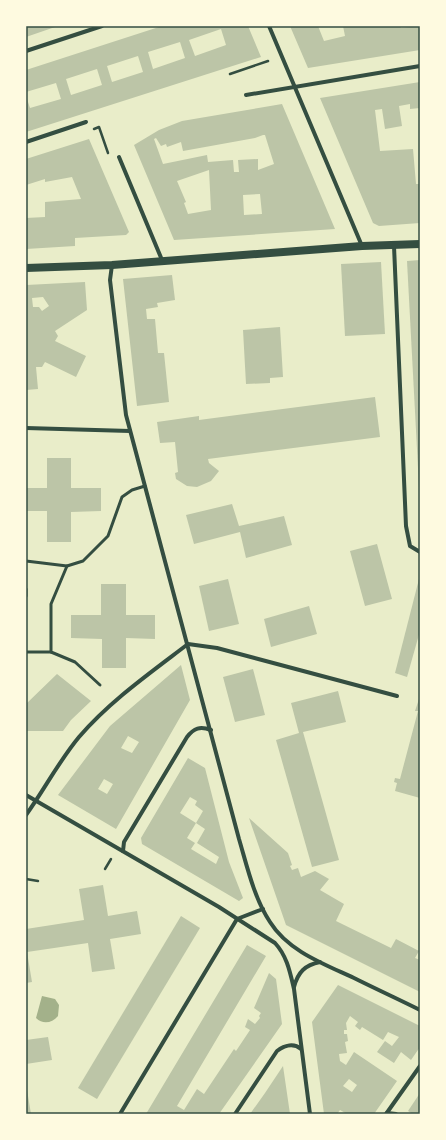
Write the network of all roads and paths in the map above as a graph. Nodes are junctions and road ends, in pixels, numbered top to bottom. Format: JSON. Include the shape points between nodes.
{"nodes":[{"id":1,"x":102,"y":26,"type":"edge"},
{"id":2,"x":269,"y":26,"type":"edge"},
{"id":3,"x":26,"y":51,"type":"edge"},
{"id":4,"x":268,"y":61,"type":"dead end"},
{"id":5,"x":420,"y":66,"type":"edge"},
{"id":6,"x":230,"y":74,"type":"dead end"},
{"id":7,"x":294,"y":86,"type":"junction"},
{"id":8,"x":246,"y":95,"type":"dead end"},
{"id":9,"x":86,"y":122,"type":"dead end"},
{"id":10,"x":89,"y":132,"type":"dead end"},
{"id":11,"x":26,"y":142,"type":"edge"},
{"id":12,"x":108,"y":153,"type":"dead end"},
{"id":13,"x":119,"y":157,"type":"dead end"},
{"id":14,"x":420,"y":244,"type":"edge"},
{"id":15,"x":362,"y":246,"type":"junction"},
{"id":16,"x":394,"y":246,"type":"junction"},
{"id":17,"x":162,"y":260,"type":"junction"},
{"id":18,"x":112,"y":265,"type":"junction"},
{"id":19,"x":26,"y":268,"type":"edge"},
{"id":20,"x":26,"y":428,"type":"edge"},
{"id":21,"x":130,"y":431,"type":"junction"},
{"id":22,"x":145,"y":486,"type":"junction"},
{"id":23,"x":420,"y":552,"type":"edge"},
{"id":24,"x":26,"y":561,"type":"edge"},
{"id":25,"x":67,"y":566,"type":"junction"},
{"id":26,"x":26,"y":589,"type":"edge"},
{"id":27,"x":26,"y":596,"type":"edge"},
{"id":28,"x":188,"y":644,"type":"junction"},
{"id":29,"x":26,"y":652,"type":"edge"},
{"id":30,"x":51,"y":652,"type":"junction"},
{"id":31,"x":100,"y":685,"type":"dead end"},
{"id":32,"x":397,"y":696,"type":"dead end"},
{"id":33,"x":210,"y":730,"type":"junction"},
{"id":34,"x":26,"y":795,"type":"edge"},
{"id":35,"x":36,"y":801,"type":"junction"},
{"id":36,"x":26,"y":815,"type":"edge"},
{"id":37,"x":123,"y":851,"type":"junction"},
{"id":38,"x":111,"y":859,"type":"dead end"},
{"id":39,"x":105,"y":869,"type":"dead end"},
{"id":40,"x":26,"y":879,"type":"edge"},
{"id":41,"x":38,"y":881,"type":"dead end"},
{"id":42,"x":263,"y":909,"type":"junction"},
{"id":43,"x":237,"y":919,"type":"junction"},
{"id":44,"x":320,"y":962,"type":"junction"},
{"id":45,"x":294,"y":989,"type":"junction"},
{"id":46,"x":420,"y":1010,"type":"edge"},
{"id":47,"x":301,"y":1049,"type":"junction"},
{"id":48,"x":420,"y":1066,"type":"edge"},
{"id":49,"x":120,"y":1114,"type":"edge"},
{"id":50,"x":235,"y":1114,"type":"edge"},
{"id":51,"x":310,"y":1114,"type":"edge"},
{"id":52,"x":386,"y":1114,"type":"edge"},
{"id":53,"x":396,"y":1114,"type":"edge"}],
"edges":[{"from":1,"to":3,"type":"street"},
{"from":2,"to":7,"type":"street"},
{"from":4,"to":6,"type":"path"},
{"from":5,"to":7,"type":"street"},
{"from":7,"to":8,"type":"street"},
{"from":7,"to":15,"type":"street"},
{"from":9,"to":11,"type":"street"},
{"from":10,"to":12,"type":"path","via":[[99,127]]},
{"from":13,"to":17,"type":"street"},
{"from":14,"to":16,"type":"main road"},
{"from":15,"to":16,"type":"main road"},
{"from":15,"to":17,"type":"main road"},
{"from":16,"to":23,"type":"street","via":[[406,526],[410,546]]},
{"from":17,"to":18,"type":"main road"},
{"from":18,"to":19,"type":"main road"},
{"from":18,"to":21,"type":"street","via":[[110,280]]},
{"from":20,"to":21,"type":"street"},
{"from":21,"to":22,"type":"street"},
{"from":22,"to":25,"type":"lane","via":[[132,490],[122,498],[108,536],[83,561]]},
{"from":22,"to":28,"type":"street"},
{"from":24,"to":25,"type":"lane"},
{"from":25,"to":30,"type":"lane","via":[[51,604]]},
{"from":26,"to":27,"type":"lane"},
{"from":28,"to":32,"type":"street","via":[[217,648]]},
{"from":28,"to":33,"type":"street"},
{"from":28,"to":35,"type":"street","via":[[99,715],[78,738]]},
{"from":29,"to":30,"type":"lane"},
{"from":30,"to":31,"type":"lane","via":[[75,662]]},
{"from":33,"to":37,"type":"street","via":[[198,728],[187,736],[124,842]]},
{"from":33,"to":42,"type":"street","via":[[239,839]]},
{"from":34,"to":35,"type":"street"},
{"from":35,"to":36,"type":"street"},
{"from":35,"to":37,"type":"street"},
{"from":37,"to":43,"type":"street"},
{"from":38,"to":39,"type":"path"},
{"from":40,"to":41,"type":"path"},
{"from":42,"to":43,"type":"street"},
{"from":42,"to":44,"type":"street","via":[[280,935],[303,953]]},
{"from":43,"to":45,"type":"street","via":[[281,950],[290,969]]},
{"from":43,"to":49,"type":"street"},
{"from":44,"to":45,"type":"street","via":[[309,965],[298,974]]},
{"from":44,"to":46,"type":"street"},
{"from":45,"to":47,"type":"street"},
{"from":47,"to":50,"type":"street","via":[[288,1045],[277,1051]]},
{"from":47,"to":51,"type":"street"},
{"from":48,"to":52,"type":"street"},
{"from":52,"to":53,"type":"street"}]}
